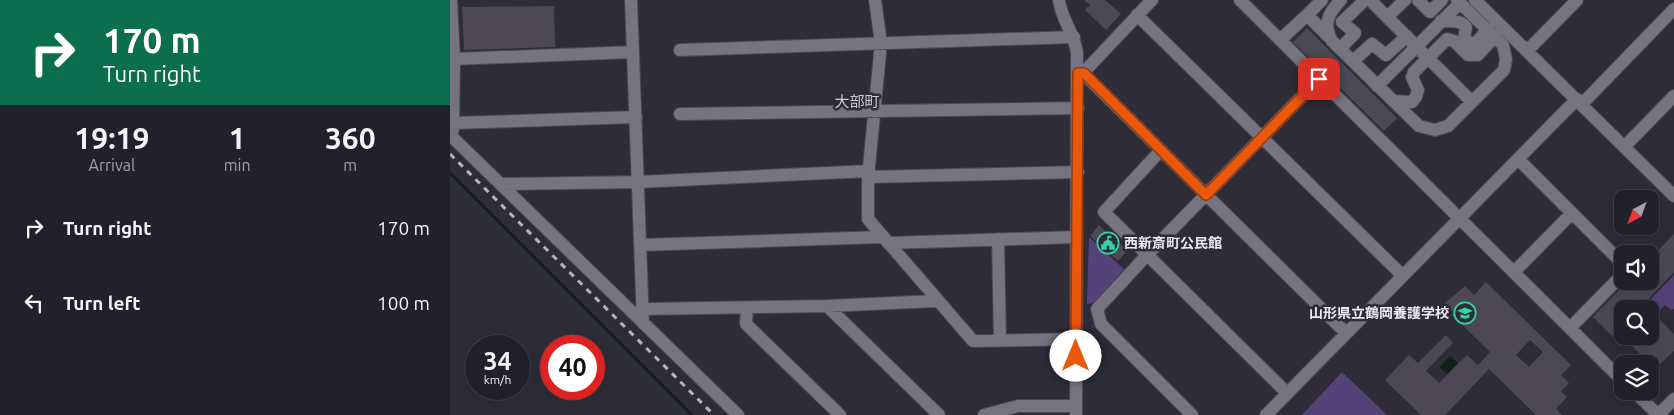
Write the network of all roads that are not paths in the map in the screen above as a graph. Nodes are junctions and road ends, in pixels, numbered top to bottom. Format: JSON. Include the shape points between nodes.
{"nodes":[{"id":1,"x":451,"y":0,"type":"edge"},
{"id":2,"x":631,"y":0,"type":"edge"},
{"id":3,"x":875,"y":0,"type":"edge"},
{"id":4,"x":1059,"y":0,"type":"edge"},
{"id":5,"x":1152,"y":0,"type":"edge"},
{"id":6,"x":1240,"y":0,"type":"edge"},
{"id":7,"x":1322,"y":0,"type":"edge"},
{"id":8,"x":1341,"y":0,"type":"edge"},
{"id":9,"x":1365,"y":0,"type":"edge"},
{"id":10,"x":1405,"y":0,"type":"edge"},
{"id":11,"x":1418,"y":0,"type":"edge"},
{"id":12,"x":1442,"y":0,"type":"edge"},
{"id":13,"x":1475,"y":0,"type":"edge"},
{"id":14,"x":1577,"y":0,"type":"edge"},
{"id":15,"x":1458,"y":1,"type":"edge"},
{"id":16,"x":1377,"y":2,"type":"edge"},
{"id":17,"x":1674,"y":10,"type":"edge"},
{"id":18,"x":1137,"y":15,"type":"junction"},
{"id":19,"x":1307,"y":15,"type":"junction"},
{"id":20,"x":1387,"y":17,"type":"junction"},
{"id":21,"x":1441,"y":21,"type":"junction"},
{"id":22,"x":1492,"y":33,"type":"junction"},
{"id":23,"x":1407,"y":36,"type":"junction"},
{"id":24,"x":1074,"y":37,"type":"junction"},
{"id":25,"x":1280,"y":40,"type":"junction"},
{"id":26,"x":881,"y":43,"type":"junction"},
{"id":27,"x":1336,"y":45,"type":"junction"},
{"id":28,"x":1416,"y":46,"type":"junction"},
{"id":29,"x":680,"y":50,"type":"dead end"},
{"id":30,"x":1527,"y":51,"type":"junction"},
{"id":31,"x":633,"y":52,"type":"junction"},
{"id":32,"x":1428,"y":58,"type":"junction"},
{"id":33,"x":454,"y":59,"type":"junction"},
{"id":34,"x":1353,"y":61,"type":"junction"},
{"id":35,"x":1081,"y":73,"type":"junction"},
{"id":36,"x":1319,"y":79,"type":"junction"},
{"id":37,"x":1377,"y":86,"type":"junction"},
{"id":38,"x":1674,"y":96,"type":"edge"},
{"id":39,"x":1393,"y":101,"type":"junction"},
{"id":40,"x":1472,"y":102,"type":"junction"},
{"id":41,"x":1579,"y":102,"type":"junction"},
{"id":42,"x":1078,"y":108,"type":"junction"},
{"id":43,"x":875,"y":110,"type":"junction"},
{"id":44,"x":680,"y":114,"type":"dead end"},
{"id":45,"x":636,"y":117,"type":"junction"},
{"id":46,"x":452,"y":133,"type":"edge"},
{"id":47,"x":1262,"y":137,"type":"junction"},
{"id":48,"x":1624,"y":147,"type":"junction"},
{"id":49,"x":1161,"y":150,"type":"junction"},
{"id":50,"x":1518,"y":159,"type":"junction"},
{"id":51,"x":1078,"y":172,"type":"junction"},
{"id":52,"x":868,"y":174,"type":"junction"},
{"id":53,"x":638,"y":182,"type":"junction"},
{"id":54,"x":500,"y":184,"type":"junction"},
{"id":55,"x":1206,"y":195,"type":"junction"},
{"id":56,"x":1674,"y":196,"type":"edge"},
{"id":57,"x":1572,"y":213,"type":"junction"},
{"id":58,"x":1460,"y":218,"type":"junction"},
{"id":59,"x":1077,"y":236,"type":"junction"},
{"id":60,"x":998,"y":239,"type":"junction"},
{"id":61,"x":885,"y":240,"type":"junction"},
{"id":62,"x":640,"y":245,"type":"junction"},
{"id":63,"x":1147,"y":255,"type":"junction"},
{"id":64,"x":1614,"y":255,"type":"edge"},
{"id":65,"x":1514,"y":272,"type":"junction"},
{"id":66,"x":1402,"y":275,"type":"junction"},
{"id":67,"x":1614,"y":284,"type":"edge"},
{"id":68,"x":936,"y":301,"type":"junction"},
{"id":69,"x":827,"y":306,"type":"junction"},
{"id":70,"x":747,"y":308,"type":"junction"},
{"id":71,"x":643,"y":309,"type":"junction"},
{"id":72,"x":643,"y":323,"type":"junction"},
{"id":73,"x":1570,"y":328,"type":"junction"},
{"id":74,"x":1346,"y":333,"type":"junction"},
{"id":75,"x":1076,"y":339,"type":"junction"},
{"id":76,"x":1000,"y":341,"type":"junction"},
{"id":77,"x":1614,"y":372,"type":"edge"},
{"id":78,"x":1287,"y":393,"type":"junction"},
{"id":79,"x":1674,"y":399,"type":"edge"},
{"id":80,"x":1645,"y":400,"type":"edge"},
{"id":81,"x":1076,"y":410,"type":"edge"},
{"id":82,"x":1662,"y":414,"type":"edge"},
{"id":83,"x":738,"y":415,"type":"edge"},
{"id":84,"x":840,"y":415,"type":"edge"},
{"id":85,"x":939,"y":415,"type":"edge"},
{"id":86,"x":984,"y":415,"type":"edge"},
{"id":87,"x":1192,"y":415,"type":"edge"},
{"id":88,"x":1266,"y":415,"type":"edge"}],
"edges":[{"from":1,"to":33,"type":"street"},
{"from":2,"to":31,"type":"street"},
{"from":3,"to":26,"type":"street"},
{"from":4,"to":24,"type":"street"},
{"from":5,"to":18,"type":"street"},
{"from":6,"to":25,"type":"street"},
{"from":7,"to":19,"type":"street"},
{"from":8,"to":27,"type":"street","via":[[1327,21],[1327,31]]},
{"from":9,"to":27,"type":"street","via":[[1342,22],[1355,33]]},
{"from":10,"to":20,"type":"street"},
{"from":11,"to":12,"type":"street","via":[[1430,12]]},
{"from":13,"to":30,"type":"street"},
{"from":14,"to":30,"type":"street"},
{"from":15,"to":21,"type":"street"},
{"from":15,"to":22,"type":"street"},
{"from":16,"to":20,"type":"street"},
{"from":17,"to":41,"type":"street"},
{"from":18,"to":35,"type":"street"},
{"from":18,"to":47,"type":"street"},
{"from":19,"to":25,"type":"street"},
{"from":19,"to":27,"type":"street"},
{"from":20,"to":23,"type":"street"},
{"from":21,"to":22,"type":"street","via":[[1463,23],[1466,27],[1464,39],[1471,44]]},
{"from":21,"to":28,"type":"street"},
{"from":22,"to":32,"type":"street","via":[[1478,55],[1468,55],[1454,40],[1447,39]]},
{"from":22,"to":40,"type":"street","via":[[1503,45],[1504,70]]},
{"from":23,"to":28,"type":"street"},
{"from":23,"to":34,"type":"street","via":[[1386,55],[1372,44]]},
{"from":24,"to":26,"type":"street"},
{"from":24,"to":35,"type":"street"},
{"from":25,"to":36,"type":"street"},
{"from":26,"to":29,"type":"street"},
{"from":26,"to":43,"type":"street"},
{"from":27,"to":34,"type":"street"},
{"from":28,"to":32,"type":"street"},
{"from":28,"to":37,"type":"street"},
{"from":30,"to":41,"type":"street"},
{"from":31,"to":33,"type":"street"},
{"from":31,"to":45,"type":"street"},
{"from":32,"to":39,"type":"street","via":[[1412,77],[1418,90],[1412,102]]},
{"from":32,"to":40,"type":"street"},
{"from":33,"to":46,"type":"street"},
{"from":34,"to":37,"type":"street"},
{"from":35,"to":42,"type":"street"},
{"from":35,"to":49,"type":"street"},
{"from":36,"to":47,"type":"street"},
{"from":36,"to":58,"type":"street"},
{"from":37,"to":39,"type":"street"},
{"from":38,"to":48,"type":"street"},
{"from":39,"to":40,"type":"street","via":[[1419,126],[1435,130],[1448,126]]},
{"from":41,"to":48,"type":"street"},
{"from":41,"to":50,"type":"street"},
{"from":42,"to":43,"type":"street"},
{"from":42,"to":51,"type":"street"},
{"from":43,"to":44,"type":"street"},
{"from":43,"to":52,"type":"street"},
{"from":45,"to":46,"type":"street"},
{"from":45,"to":53,"type":"street"},
{"from":46,"to":54,"type":"street"},
{"from":47,"to":55,"type":"street"},
{"from":47,"to":66,"type":"street"},
{"from":48,"to":56,"type":"street"},
{"from":49,"to":55,"type":"street"},
{"from":49,"to":63,"type":"street","via":[[1104,212]]},
{"from":50,"to":57,"type":"street"},
{"from":50,"to":58,"type":"street"},
{"from":51,"to":52,"type":"street"},
{"from":51,"to":59,"type":"street"},
{"from":52,"to":53,"type":"street"},
{"from":52,"to":61,"type":"street","via":[[868,219]]},
{"from":53,"to":54,"type":"street"},
{"from":53,"to":62,"type":"street"},
{"from":54,"to":72,"type":"street"},
{"from":55,"to":63,"type":"street"},
{"from":55,"to":74,"type":"street"},
{"from":57,"to":64,"type":"street"},
{"from":57,"to":65,"type":"street"},
{"from":58,"to":65,"type":"street"},
{"from":58,"to":66,"type":"street"},
{"from":59,"to":60,"type":"street"},
{"from":59,"to":75,"type":"street"},
{"from":60,"to":61,"type":"street"},
{"from":60,"to":76,"type":"street"},
{"from":61,"to":62,"type":"street"},
{"from":61,"to":68,"type":"street"},
{"from":62,"to":71,"type":"street"},
{"from":63,"to":78,"type":"street"},
{"from":63,"to":87,"type":"street","via":[[1097,309],[1101,324]]},
{"from":65,"to":73,"type":"street"},
{"from":66,"to":74,"type":"street"},
{"from":67,"to":73,"type":"street"},
{"from":68,"to":69,"type":"street"},
{"from":68,"to":76,"type":"street","via":[[973,341]]},
{"from":69,"to":70,"type":"street"},
{"from":69,"to":85,"type":"street"},
{"from":70,"to":71,"type":"street"},
{"from":70,"to":84,"type":"street","via":[[746,324]]},
{"from":71,"to":72,"type":"street"},
{"from":72,"to":83,"type":"street"},
{"from":73,"to":77,"type":"street"},
{"from":74,"to":78,"type":"street"},
{"from":75,"to":76,"type":"street"},
{"from":75,"to":81,"type":"street"},
{"from":78,"to":88,"type":"street"},
{"from":79,"to":82,"type":"street"},
{"from":80,"to":82,"type":"street"},
{"from":81,"to":86,"type":"street","via":[[1018,406]]}]}
